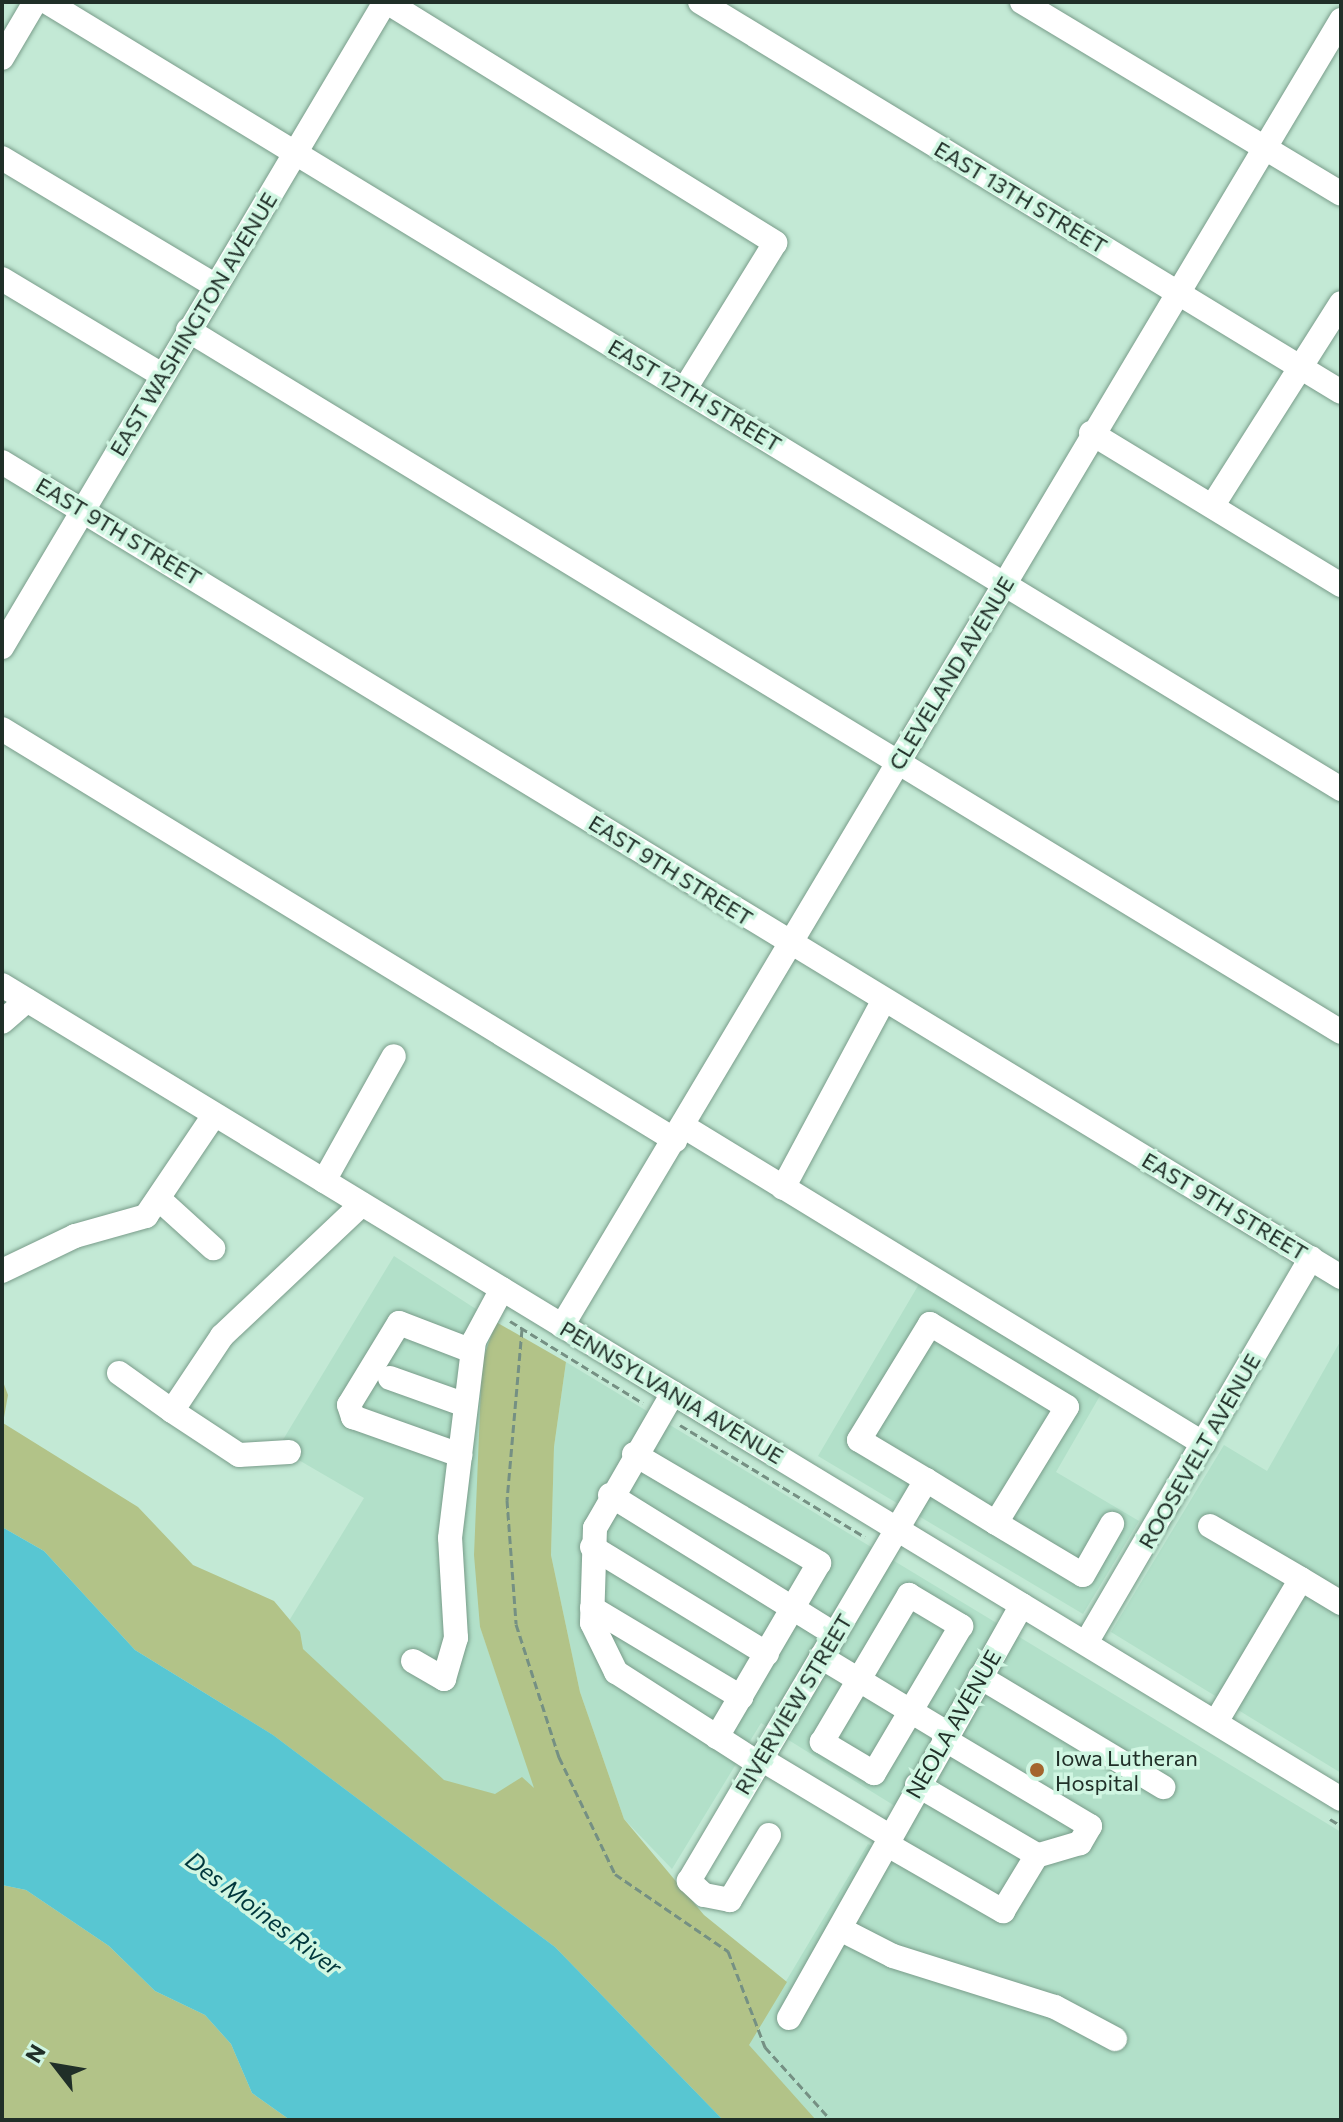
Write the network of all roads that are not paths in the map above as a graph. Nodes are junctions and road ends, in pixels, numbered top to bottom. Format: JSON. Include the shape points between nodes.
{"nodes":[{"id":1,"x":35,"y":2,"type":"edge"},
{"id":2,"x":47,"y":2,"type":"edge"},
{"id":3,"x":700,"y":2,"type":"edge"},
{"id":4,"x":1022,"y":2,"type":"edge"},
{"id":5,"x":380,"y":4,"type":"edge"},
{"id":6,"x":1341,"y":20,"type":"edge"},
{"id":7,"x":2,"y":58,"type":"edge"},
{"id":8,"x":1262,"y":148,"type":"junction"},
{"id":9,"x":295,"y":152,"type":"junction"},
{"id":10,"x":2,"y":158,"type":"edge"},
{"id":11,"x":1341,"y":194,"type":"edge"},
{"id":12,"x":2,"y":279,"type":"edge"},
{"id":13,"x":214,"y":285,"type":"junction"},
{"id":14,"x":1175,"y":291,"type":"junction"},
{"id":15,"x":1341,"y":303,"type":"edge"},
{"id":16,"x":188,"y":330,"type":"junction"},
{"id":17,"x":1301,"y":367,"type":"junction"},
{"id":18,"x":162,"y":375,"type":"junction"},
{"id":19,"x":685,"y":389,"type":"junction"},
{"id":20,"x":1341,"y":392,"type":"edge"},
{"id":21,"x":1091,"y":433,"type":"junction"},
{"id":22,"x":2,"y":462,"type":"edge"},
{"id":23,"x":1213,"y":505,"type":"junction"},
{"id":24,"x":83,"y":508,"type":"junction"},
{"id":25,"x":1004,"y":583,"type":"junction"},
{"id":26,"x":1341,"y":585,"type":"edge"},
{"id":27,"x":2,"y":646,"type":"edge"},
{"id":28,"x":2,"y":729,"type":"edge"},
{"id":29,"x":897,"y":762,"type":"junction"},
{"id":30,"x":1341,"y":789,"type":"edge"},
{"id":31,"x":792,"y":944,"type":"junction"},
{"id":32,"x":2,"y":985,"type":"edge"},
{"id":33,"x":27,"y":1000,"type":"junction"},
{"id":34,"x":884,"y":1000,"type":"junction"},
{"id":35,"x":2,"y":1022,"type":"edge"},
{"id":36,"x":1341,"y":1032,"type":"edge"},
{"id":37,"x":394,"y":1056,"type":"dead end"},
{"id":38,"x":214,"y":1115,"type":"junction"},
{"id":39,"x":679,"y":1133,"type":"junction"},
{"id":40,"x":324,"y":1181,"type":"junction"},
{"id":41,"x":783,"y":1188,"type":"junction"},
{"id":42,"x":160,"y":1200,"type":"junction"},
{"id":43,"x":362,"y":1204,"type":"junction"},
{"id":44,"x":213,"y":1248,"type":"dead end"},
{"id":45,"x":1311,"y":1258,"type":"junction"},
{"id":46,"x":2,"y":1271,"type":"edge"},
{"id":47,"x":1341,"y":1277,"type":"edge"},
{"id":48,"x":502,"y":1289,"type":"junction"},
{"id":49,"x":562,"y":1326,"type":"junction"},
{"id":50,"x":472,"y":1351,"type":"junction"},
{"id":51,"x":119,"y":1373,"type":"dead end"},
{"id":52,"x":390,"y":1378,"type":"dead end"},
{"id":53,"x":673,"y":1393,"type":"junction"},
{"id":54,"x":463,"y":1404,"type":"junction"},
{"id":55,"x":172,"y":1411,"type":"junction"},
{"id":56,"x":1204,"y":1444,"type":"junction"},
{"id":57,"x":289,"y":1452,"type":"dead end"},
{"id":58,"x":634,"y":1454,"type":"junction"},
{"id":59,"x":460,"y":1455,"type":"junction"},
{"id":60,"x":926,"y":1480,"type":"junction"},
{"id":61,"x":610,"y":1495,"type":"junction"},
{"id":62,"x":996,"y":1523,"type":"junction"},
{"id":63,"x":1112,"y":1524,"type":"dead end"},
{"id":64,"x":1210,"y":1526,"type":"dead end"},
{"id":65,"x":897,"y":1528,"type":"junction"},
{"id":66,"x":592,"y":1547,"type":"junction"},
{"id":67,"x":1301,"y":1579,"type":"junction"},
{"id":68,"x":1341,"y":1603,"type":"edge"},
{"id":69,"x":1022,"y":1605,"type":"junction"},
{"id":70,"x":592,"y":1608,"type":"junction"},
{"id":71,"x":795,"y":1610,"type":"junction"},
{"id":72,"x":834,"y":1634,"type":"junction"},
{"id":73,"x":1086,"y":1643,"type":"junction"},
{"id":74,"x":767,"y":1654,"type":"junction"},
{"id":75,"x":821,"y":1657,"type":"junction"},
{"id":76,"x":413,"y":1661,"type":"dead end"},
{"id":77,"x":980,"y":1677,"type":"junction"},
{"id":78,"x":857,"y":1679,"type":"junction"},
{"id":79,"x":741,"y":1697,"type":"junction"},
{"id":80,"x":911,"y":1711,"type":"junction"},
{"id":81,"x":1216,"y":1722,"type":"junction"},
{"id":82,"x":946,"y":1736,"type":"junction"},
{"id":83,"x":717,"y":1737,"type":"junction"},
{"id":84,"x":759,"y":1761,"type":"junction"},
{"id":85,"x":917,"y":1785,"type":"junction"},
{"id":86,"x":1163,"y":1787,"type":"dead end"},
{"id":87,"x":1341,"y":1799,"type":"edge"},
{"id":88,"x":769,"y":1835,"type":"dead end"},
{"id":89,"x":889,"y":1841,"type":"junction"},
{"id":90,"x":1036,"y":1856,"type":"junction"},
{"id":91,"x":842,"y":1930,"type":"junction"},
{"id":92,"x":789,"y":2018,"type":"dead end"},
{"id":93,"x":1115,"y":2039,"type":"dead end"}],
"edges":[{"from":1,"to":7,"type":"street"},
{"from":2,"to":9,"type":"street","name":"EAST 12TH STREET"},
{"from":3,"to":14,"type":"street","name":"EAST 13TH STREET"},
{"from":4,"to":8,"type":"street"},
{"from":5,"to":9,"type":"street","name":"EAST WASHINGTON AVENUE"},
{"from":5,"to":19,"type":"street","via":[[775,243]]},
{"from":6,"to":8,"type":"street","name":"CLEVELAND AVENUE"},
{"from":8,"to":11,"type":"street"},
{"from":8,"to":14,"type":"street","name":"CLEVELAND AVENUE"},
{"from":9,"to":13,"type":"street","name":"EAST WASHINGTON AVENUE"},
{"from":9,"to":19,"type":"street","name":"EAST 12TH STREET"},
{"from":10,"to":13,"type":"street"},
{"from":12,"to":18,"type":"street"},
{"from":13,"to":16,"type":"street","name":"EAST WASHINGTON AVENUE"},
{"from":14,"to":17,"type":"street","name":"EAST 13TH STREET"},
{"from":14,"to":21,"type":"street","name":"CLEVELAND AVENUE"},
{"from":15,"to":17,"type":"street"},
{"from":16,"to":18,"type":"street","name":"EAST WASHINGTON AVENUE"},
{"from":16,"to":29,"type":"street"},
{"from":17,"to":20,"type":"street","name":"EAST 13TH STREET"},
{"from":17,"to":23,"type":"street"},
{"from":18,"to":24,"type":"street","name":"EAST WASHINGTON AVENUE"},
{"from":19,"to":25,"type":"street","name":"EAST 12TH STREET"},
{"from":21,"to":23,"type":"street"},
{"from":21,"to":25,"type":"street","name":"CLEVELAND AVENUE"},
{"from":22,"to":24,"type":"street","name":"EAST 9TH STREET"},
{"from":23,"to":26,"type":"street"},
{"from":24,"to":27,"type":"street","name":"EAST WASHINGTON AVENUE"},
{"from":24,"to":31,"type":"street","name":"EAST 9TH STREET"},
{"from":25,"to":29,"type":"street","name":"CLEVELAND AVENUE"},
{"from":25,"to":30,"type":"street","name":"EAST 12TH STREET"},
{"from":28,"to":39,"type":"street"},
{"from":29,"to":31,"type":"street","name":"CLEVELAND AVENUE"},
{"from":29,"to":36,"type":"street"},
{"from":31,"to":34,"type":"street","name":"EAST 9TH STREET"},
{"from":31,"to":39,"type":"street","name":"CLEVELAND AVENUE"},
{"from":32,"to":33,"type":"street","name":"PENNSYLVANIA AVENUE"},
{"from":33,"to":35,"type":"street"},
{"from":33,"to":38,"type":"street","name":"PENNSYLVANIA AVENUE"},
{"from":34,"to":41,"type":"street"},
{"from":34,"to":45,"type":"street","name":"EAST 9TH STREET"},
{"from":37,"to":40,"type":"street"},
{"from":38,"to":40,"type":"street","name":"PENNSYLVANIA AVENUE"},
{"from":38,"to":42,"type":"street"},
{"from":39,"to":41,"type":"street"},
{"from":39,"to":49,"type":"street","name":"CLEVELAND AVENUE"},
{"from":40,"to":43,"type":"street","name":"PENNSYLVANIA AVENUE"},
{"from":41,"to":56,"type":"street"},
{"from":42,"to":44,"type":"street"},
{"from":42,"to":46,"type":"street","via":[[146,1216],[75,1236]]},
{"from":43,"to":48,"type":"street","name":"PENNSYLVANIA AVENUE"},
{"from":43,"to":55,"type":"street","via":[[222,1336]]},
{"from":45,"to":47,"type":"street","name":"EAST 9TH STREET"},
{"from":45,"to":56,"type":"street","name":"ROOSEVELT AVENUE"},
{"from":48,"to":49,"type":"street","name":"PENNSYLVANIA AVENUE"},
{"from":48,"to":50,"type":"street"},
{"from":49,"to":53,"type":"street","name":"PENNSYLVANIA AVENUE"},
{"from":50,"to":54,"type":"street"},
{"from":50,"to":59,"type":"street","via":[[399,1323],[349,1405],[353,1417]]},
{"from":51,"to":55,"type":"street"},
{"from":52,"to":54,"type":"street"},
{"from":53,"to":58,"type":"street"},
{"from":53,"to":65,"type":"street","name":"PENNSYLVANIA AVENUE"},
{"from":54,"to":59,"type":"street"},
{"from":55,"to":57,"type":"street","via":[[239,1455]]},
{"from":56,"to":73,"type":"street","name":"ROOSEVELT AVENUE"},
{"from":58,"to":61,"type":"street"},
{"from":58,"to":71,"type":"street","via":[[819,1563]]},
{"from":59,"to":76,"type":"street","via":[[450,1538],[456,1638],[444,1679]]},
{"from":60,"to":62,"type":"street"},
{"from":60,"to":62,"type":"street","via":[[859,1440],[930,1324],[1067,1407]]},
{"from":60,"to":65,"type":"street","name":"RIVERVIEW STREET"},
{"from":61,"to":66,"type":"street"},
{"from":61,"to":71,"type":"street"},
{"from":62,"to":63,"type":"street","via":[[1083,1575]]},
{"from":64,"to":67,"type":"street"},
{"from":65,"to":69,"type":"street","name":"PENNSYLVANIA AVENUE"},
{"from":65,"to":72,"type":"street","name":"RIVERVIEW STREET"},
{"from":66,"to":70,"type":"street"},
{"from":66,"to":74,"type":"street"},
{"from":67,"to":68,"type":"street"},
{"from":67,"to":81,"type":"street"},
{"from":69,"to":73,"type":"street","name":"PENNSYLVANIA AVENUE"},
{"from":69,"to":77,"type":"street","name":"NEOLA AVENUE"},
{"from":70,"to":79,"type":"street"},
{"from":70,"to":83,"type":"street","via":[[616,1672]]},
{"from":71,"to":72,"type":"street"},
{"from":71,"to":74,"type":"street"},
{"from":72,"to":75,"type":"street","name":"RIVERVIEW STREET"},
{"from":73,"to":81,"type":"street","name":"PENNSYLVANIA AVENUE"},
{"from":74,"to":79,"type":"street"},
{"from":75,"to":78,"type":"street"},
{"from":75,"to":84,"type":"street","name":"RIVERVIEW STREET"},
{"from":77,"to":82,"type":"street","name":"NEOLA AVENUE"},
{"from":77,"to":86,"type":"street"},
{"from":78,"to":80,"type":"street"},
{"from":78,"to":80,"type":"street","via":[[822,1742],[861,1766],[874,1773]]},
{"from":78,"to":80,"type":"street","via":[[909,1595],[961,1626]]},
{"from":79,"to":83,"type":"street"},
{"from":80,"to":82,"type":"street"},
{"from":81,"to":87,"type":"street","name":"PENNSYLVANIA AVENUE"},
{"from":82,"to":85,"type":"street","name":"NEOLA AVENUE"},
{"from":82,"to":90,"type":"street","via":[[1090,1826],[1080,1843]]},
{"from":83,"to":84,"type":"street"},
{"from":84,"to":88,"type":"street","name":"RIVERVIEW STREET","via":[[689,1881],[704,1895],[730,1900]]},
{"from":84,"to":89,"type":"street"},
{"from":85,"to":89,"type":"street","name":"NEOLA AVENUE"},
{"from":85,"to":90,"type":"street"},
{"from":89,"to":90,"type":"street","via":[[1003,1911]]},
{"from":89,"to":91,"type":"street","name":"NEOLA AVENUE"},
{"from":91,"to":92,"type":"street","name":"NEOLA AVENUE"},
{"from":91,"to":93,"type":"street","via":[[893,1956],[1055,2007]]}]}
